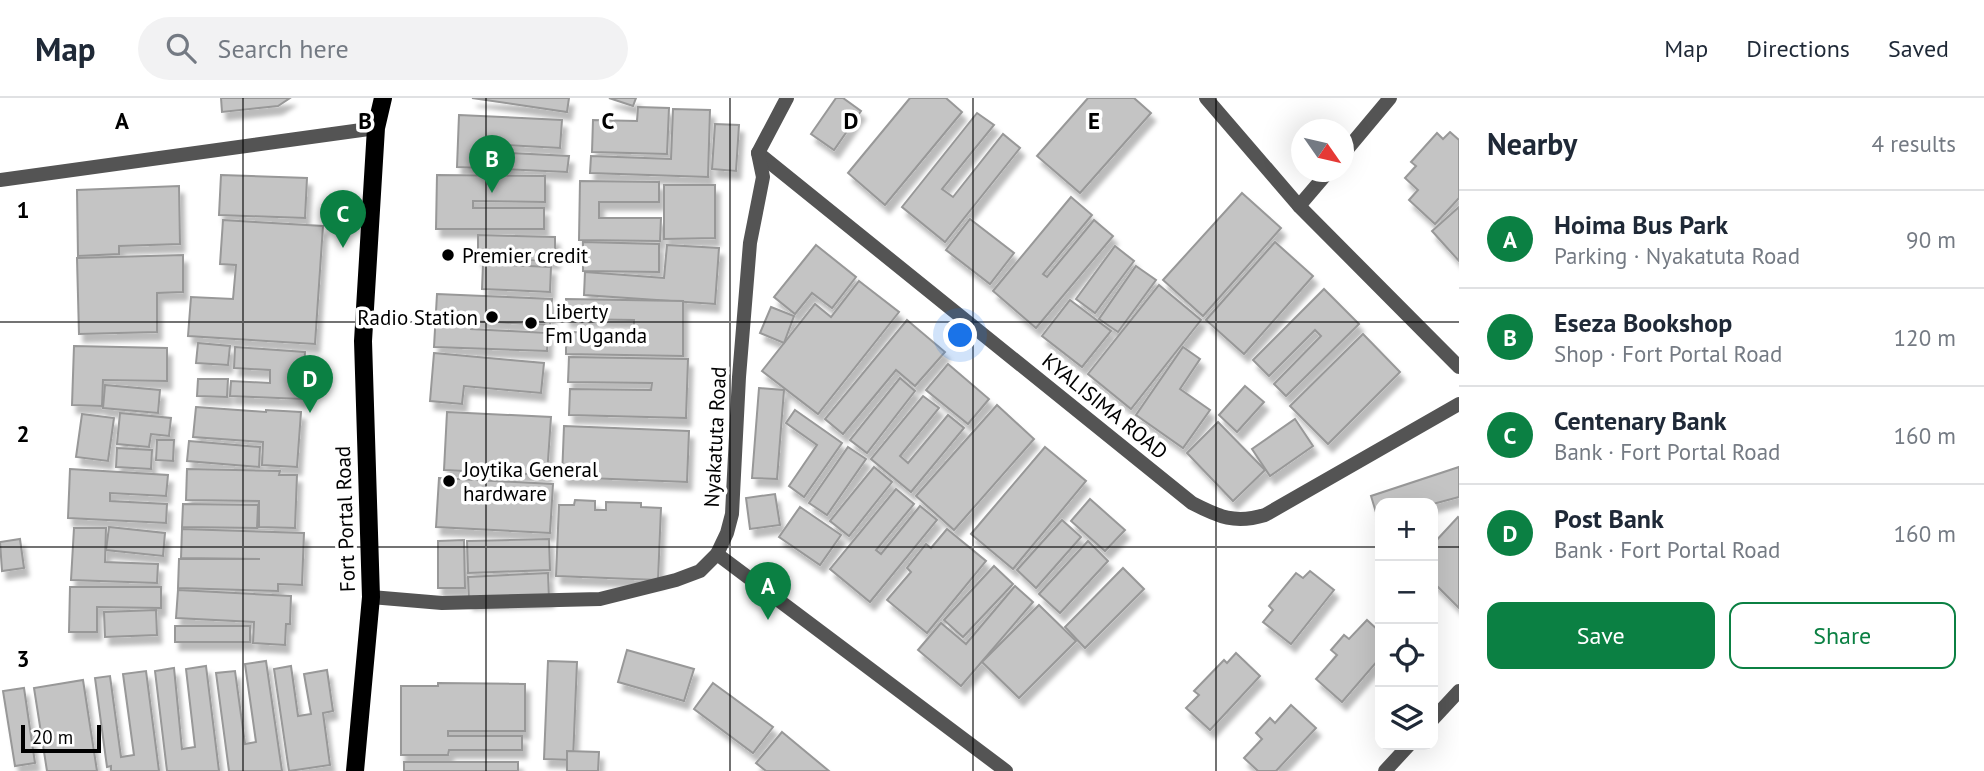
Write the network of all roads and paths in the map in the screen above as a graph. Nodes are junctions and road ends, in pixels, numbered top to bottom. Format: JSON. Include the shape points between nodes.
{"nodes":[{"id":1,"x":383,"y":98,"type":"edge"},
{"id":2,"x":787,"y":98,"type":"edge"},
{"id":3,"x":1206,"y":98,"type":"edge"},
{"id":4,"x":1390,"y":98,"type":"edge"},
{"id":5,"x":376,"y":128,"type":"junction"},
{"id":6,"x":1354,"y":140,"type":"edge"},
{"id":7,"x":758,"y":153,"type":"junction"},
{"id":8,"x":0,"y":180,"type":"edge"},
{"id":9,"x":1319,"y":182,"type":"edge"},
{"id":10,"x":1299,"y":206,"type":"junction"},
{"id":11,"x":1459,"y":367,"type":"edge"},
{"id":12,"x":1459,"y":404,"type":"edge"},
{"id":13,"x":717,"y":554,"type":"junction"},
{"id":14,"x":371,"y":597,"type":"junction"},
{"id":15,"x":1459,"y":691,"type":"edge"},
{"id":16,"x":1438,"y":714,"type":"edge"},
{"id":17,"x":1404,"y":750,"type":"edge"},
{"id":18,"x":355,"y":771,"type":"edge"},
{"id":19,"x":1006,"y":771,"type":"edge"},
{"id":20,"x":1385,"y":771,"type":"edge"}],
"edges":[{"from":1,"to":5,"type":"main road","name":"Fort Portal Road"},
{"from":2,"to":7,"type":"street"},
{"from":3,"to":10,"type":"street"},
{"from":4,"to":6,"type":"street"},
{"from":5,"to":8,"type":"street"},
{"from":5,"to":14,"type":"main road","name":"Fort Portal Road","via":[[363,341]]},
{"from":7,"to":12,"type":"street","name":"KYALISIMA ROAD","via":[[1192,503],[1212,514],[1235,520],[1265,514]]},
{"from":7,"to":13,"type":"street","name":"Nyakatuta Road","via":[[763,177],[750,243],[732,514]]},
{"from":9,"to":10,"type":"street"},
{"from":10,"to":11,"type":"street"},
{"from":13,"to":14,"type":"street","via":[[700,571],[600,599],[442,603]]},
{"from":13,"to":19,"type":"street"},
{"from":14,"to":18,"type":"main road","name":"Fort Portal Road"},
{"from":15,"to":16,"type":"street"},
{"from":17,"to":20,"type":"street"}]}
